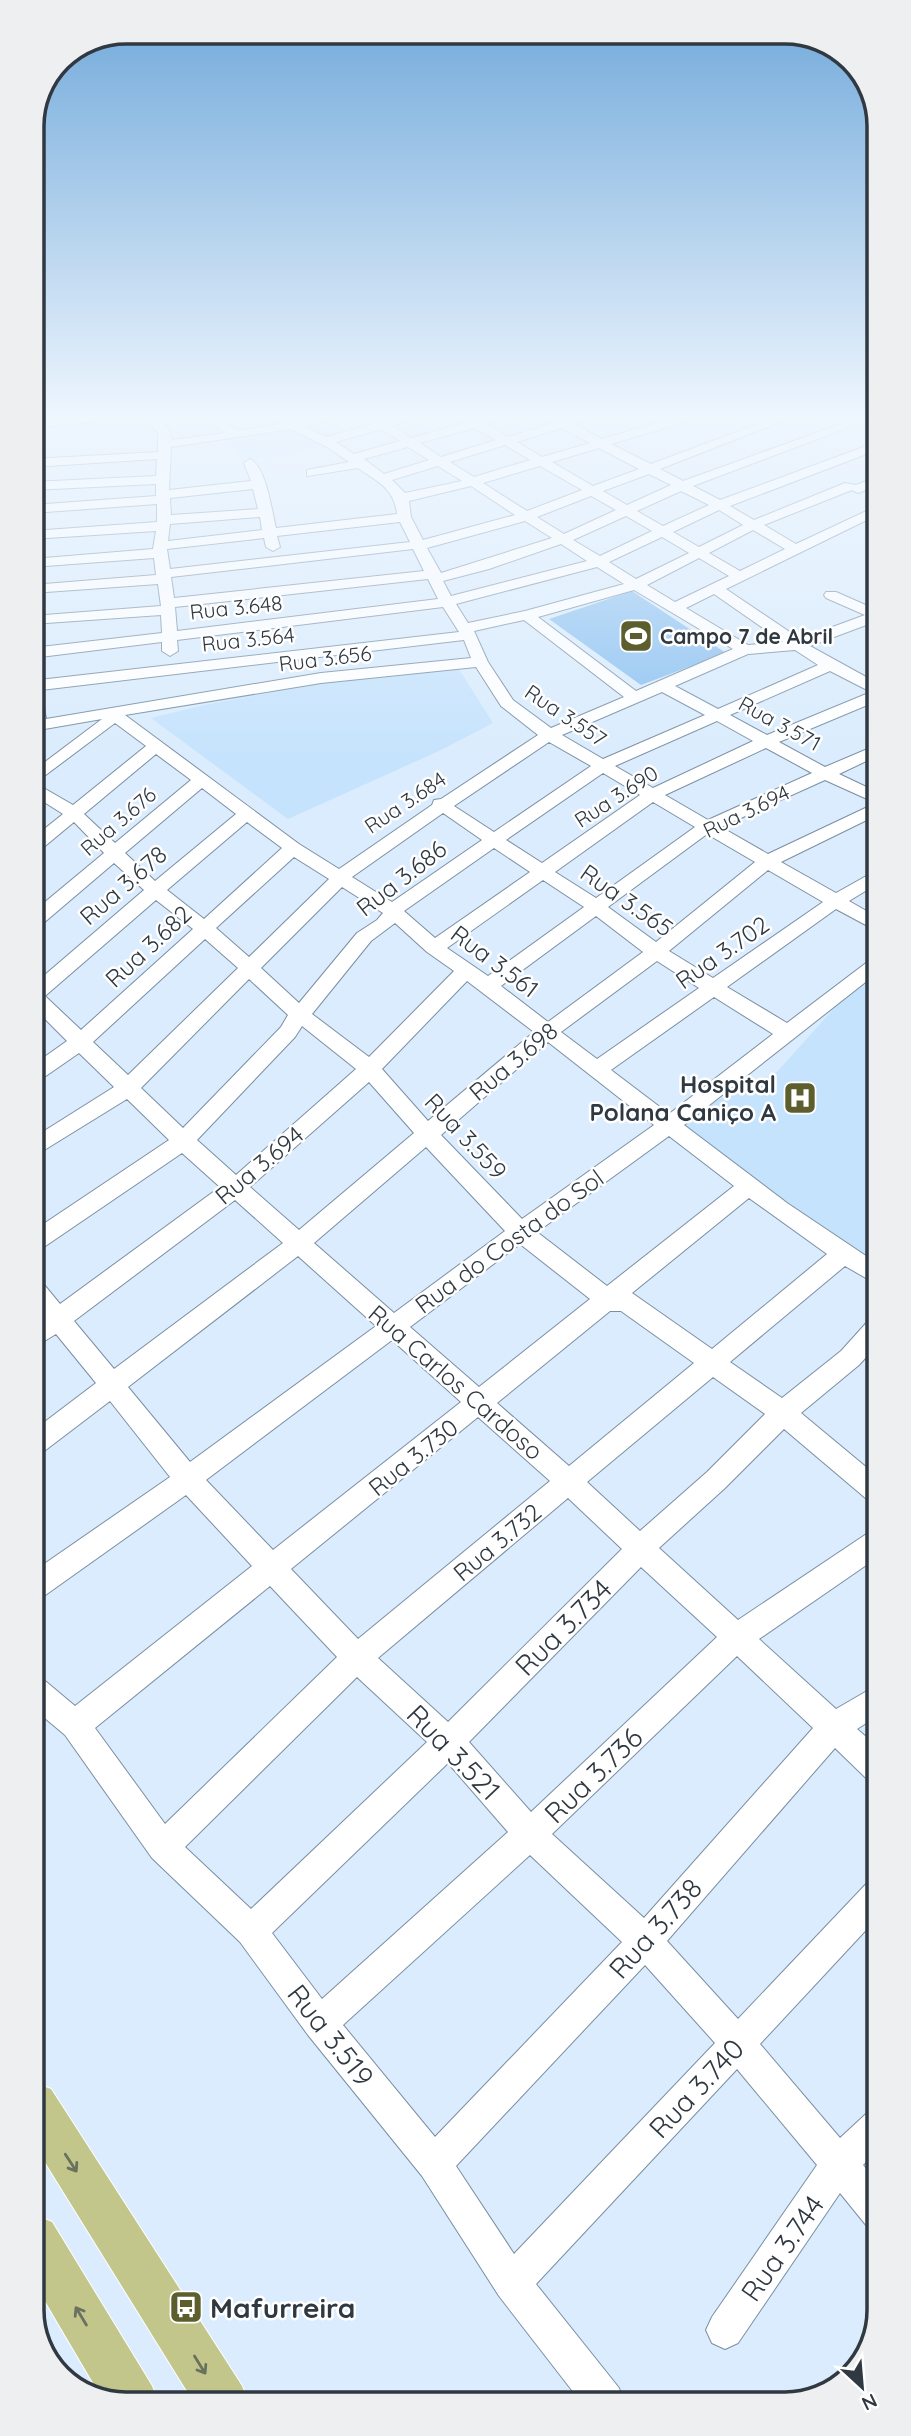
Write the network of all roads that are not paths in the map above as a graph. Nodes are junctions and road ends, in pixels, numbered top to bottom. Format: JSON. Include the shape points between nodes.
{"nodes":[{"id":1,"x":79,"y":531,"type":"edge"},
{"id":2,"x":162,"y":531,"type":"edge"},
{"id":3,"x":268,"y":531,"type":"edge"},
{"id":4,"x":295,"y":531,"type":"edge"},
{"id":5,"x":411,"y":531,"type":"edge"},
{"id":6,"x":471,"y":531,"type":"edge"},
{"id":7,"x":550,"y":531,"type":"edge"},
{"id":8,"x":582,"y":531,"type":"edge"},
{"id":9,"x":742,"y":531,"type":"edge"},
{"id":10,"x":763,"y":531,"type":"edge"},
{"id":11,"x":832,"y":531,"type":"edge"},
{"id":12,"x":664,"y":532,"type":"joint"},
{"id":13,"x":44,"y":534,"type":"edge"},
{"id":14,"x":269,"y":534,"type":"junction"},
{"id":15,"x":563,"y":539,"type":"junction"},
{"id":16,"x":418,"y":545,"type":"junction"},
{"id":17,"x":160,"y":549,"type":"junction"},
{"id":18,"x":795,"y":549,"type":"junction"},
{"id":19,"x":697,"y":553,"type":"junction"},
{"id":20,"x":277,"y":561,"type":"junction"},
{"id":21,"x":44,"y":562,"type":"edge"},
{"id":22,"x":599,"y":562,"type":"junction"},
{"id":23,"x":163,"y":576,"type":"junction"},
{"id":24,"x":436,"y":576,"type":"junction"},
{"id":25,"x":739,"y":576,"type":"junction"},
{"id":26,"x":636,"y":585,"type":"junction"},
{"id":27,"x":44,"y":588,"type":"edge"},
{"id":28,"x":290,"y":589,"type":"junction"},
{"id":29,"x":716,"y":589,"type":"junction"},
{"id":30,"x":831,"y":595,"type":"dead end"},
{"id":31,"x":447,"y":602,"type":"junction"},
{"id":32,"x":168,"y":606,"type":"junction"},
{"id":33,"x":675,"y":608,"type":"junction"},
{"id":34,"x":867,"y":611,"type":"edge"},
{"id":35,"x":527,"y":615,"type":"junction"},
{"id":36,"x":44,"y":619,"type":"edge"},
{"id":37,"x":867,"y":619,"type":"edge"},
{"id":38,"x":466,"y":631,"type":"junction"},
{"id":39,"x":167,"y":635,"type":"junction"},
{"id":40,"x":306,"y":637,"type":"junction"},
{"id":41,"x":799,"y":645,"type":"junction"},
{"id":42,"x":745,"y":650,"type":"junction"},
{"id":43,"x":44,"y":651,"type":"edge"},
{"id":44,"x":480,"y":662,"type":"junction"},
{"id":45,"x":831,"y":664,"type":"junction"},
{"id":46,"x":172,"y":668,"type":"junction"},
{"id":47,"x":321,"y":678,"type":"junction"},
{"id":48,"x":44,"y":683,"type":"edge"},
{"id":49,"x":867,"y":683,"type":"edge"},
{"id":50,"x":663,"y":685,"type":"junction"},
{"id":51,"x":634,"y":697,"type":"junction"},
{"id":52,"x":867,"y":699,"type":"edge"},
{"id":53,"x":113,"y":714,"type":"junction"},
{"id":54,"x":719,"y":715,"type":"junction"},
{"id":55,"x":44,"y":725,"type":"edge"},
{"id":56,"x":548,"y":735,"type":"junction"},
{"id":57,"x":767,"y":741,"type":"junction"},
{"id":58,"x":155,"y":747,"type":"junction"},
{"id":59,"x":867,"y":754,"type":"edge"},
{"id":60,"x":603,"y":766,"type":"junction"},
{"id":61,"x":44,"y":771,"type":"edge"},
{"id":62,"x":824,"y":773,"type":"junction"},
{"id":63,"x":201,"y":780,"type":"junction"},
{"id":64,"x":867,"y":793,"type":"edge"},
{"id":65,"x":44,"y":795,"type":"edge"},
{"id":66,"x":652,"y":795,"type":"junction"},
{"id":67,"x":440,"y":804,"type":"junction"},
{"id":68,"x":867,"y":813,"type":"edge"},
{"id":69,"x":75,"y":814,"type":"junction"},
{"id":70,"x":247,"y":814,"type":"junction"},
{"id":71,"x":706,"y":827,"type":"junction"},
{"id":72,"x":44,"y":838,"type":"edge"},
{"id":73,"x":494,"y":838,"type":"junction"},
{"id":74,"x":293,"y":848,"type":"junction"},
{"id":75,"x":117,"y":852,"type":"junction"},
{"id":76,"x":768,"y":861,"type":"junction"},
{"id":77,"x":543,"y":872,"type":"junction"},
{"id":78,"x":340,"y":878,"type":"junction"},
{"id":79,"x":867,"y":882,"type":"edge"},
{"id":80,"x":154,"y":890,"type":"junction"},
{"id":81,"x":836,"y":901,"type":"junction"},
{"id":82,"x":596,"y":907,"type":"junction"},
{"id":83,"x":393,"y":911,"type":"junction"},
{"id":84,"x":44,"y":913,"type":"edge"},
{"id":85,"x":867,"y":919,"type":"edge"},
{"id":86,"x":204,"y":928,"type":"junction"},
{"id":87,"x":434,"y":948,"type":"junction"},
{"id":88,"x":656,"y":952,"type":"junction"},
{"id":89,"x":250,"y":968,"type":"junction"},
{"id":90,"x":466,"y":971,"type":"junction"},
{"id":91,"x":867,"y":975,"type":"edge"},
{"id":92,"x":44,"y":986,"type":"edge"},
{"id":93,"x":488,"y":986,"type":"junction"},
{"id":94,"x":713,"y":988,"type":"junction"},
{"id":95,"x":44,"y":1007,"type":"edge"},
{"id":96,"x":299,"y":1014,"type":"junction"},
{"id":97,"x":546,"y":1033,"type":"junction"},
{"id":98,"x":787,"y":1033,"type":"junction"},
{"id":99,"x":80,"y":1042,"type":"junction"},
{"id":100,"x":44,"y":1067,"type":"edge"},
{"id":101,"x":370,"y":1069,"type":"junction"},
{"id":102,"x":596,"y":1070,"type":"junction"},
{"id":103,"x":128,"y":1088,"type":"junction"},
{"id":104,"x":669,"y":1125,"type":"junction"},
{"id":105,"x":427,"y":1134,"type":"junction"},
{"id":106,"x":183,"y":1141,"type":"junction"},
{"id":107,"x":44,"y":1142,"type":"edge"},
{"id":108,"x":749,"y":1186,"type":"junction"},
{"id":109,"x":236,"y":1188,"type":"junction"},
{"id":110,"x":520,"y":1232,"type":"junction"},
{"id":111,"x":44,"y":1236,"type":"edge"},
{"id":112,"x":298,"y":1244,"type":"junction"},
{"id":113,"x":844,"y":1253,"type":"junction"},
{"id":114,"x":867,"y":1269,"type":"edge"},
{"id":115,"x":609,"y":1301,"type":"junction"},
{"id":116,"x":44,"y":1302,"type":"edge"},
{"id":117,"x":59,"y":1320,"type":"junction"},
{"id":118,"x":393,"y":1327,"type":"junction"},
{"id":119,"x":44,"y":1330,"type":"edge"},
{"id":120,"x":867,"y":1339,"type":"edge"},
{"id":121,"x":711,"y":1362,"type":"junction"},
{"id":122,"x":111,"y":1384,"type":"junction"},
{"id":123,"x":480,"y":1404,"type":"junction"},
{"id":124,"x":783,"y":1413,"type":"junction"},
{"id":125,"x":44,"y":1436,"type":"edge"},
{"id":126,"x":188,"y":1479,"type":"junction"},
{"id":127,"x":569,"y":1482,"type":"junction"},
{"id":128,"x":867,"y":1484,"type":"edge"},
{"id":129,"x":639,"y":1549,"type":"junction"},
{"id":130,"x":867,"y":1549,"type":"edge"},
{"id":131,"x":274,"y":1568,"type":"junction"},
{"id":132,"x":44,"y":1580,"type":"edge"},
{"id":133,"x":736,"y":1638,"type":"junction"},
{"id":134,"x":357,"y":1658,"type":"junction"},
{"id":135,"x":44,"y":1699,"type":"edge"},
{"id":136,"x":867,"y":1705,"type":"edge"},
{"id":137,"x":75,"y":1725,"type":"junction"},
{"id":138,"x":834,"y":1727,"type":"junction"},
{"id":139,"x":449,"y":1742,"type":"junction"},
{"id":140,"x":867,"y":1758,"type":"edge"},
{"id":141,"x":530,"y":1834,"type":"junction"},
{"id":142,"x":163,"y":1847,"type":"junction"},
{"id":143,"x":867,"y":1906,"type":"edge"},
{"id":144,"x":251,"y":1931,"type":"junction"},
{"id":145,"x":645,"y":1941,"type":"junction"},
{"id":146,"x":320,"y":2023,"type":"junction"},
{"id":147,"x":738,"y":2044,"type":"junction"},
{"id":148,"x":44,"y":2121,"type":"edge"},
{"id":149,"x":867,"y":2137,"type":"edge"},
{"id":150,"x":434,"y":2164,"type":"junction"},
{"id":151,"x":838,"y":2165,"type":"junction"},
{"id":152,"x":867,"y":2198,"type":"edge"},
{"id":153,"x":44,"y":2254,"type":"edge"},
{"id":154,"x":512,"y":2283,"type":"junction"},
{"id":155,"x":725,"y":2330,"type":"dead end"},
{"id":156,"x":125,"y":2389,"type":"edge"},
{"id":157,"x":216,"y":2392,"type":"edge"},
{"id":158,"x":597,"y":2392,"type":"edge"}],
"edges":[{"from":1,"to":13,"type":"street"},
{"from":2,"to":17,"type":"street"},
{"from":3,"to":14,"type":"street"},
{"from":4,"to":14,"type":"street"},
{"from":5,"to":16,"type":"street","name":"Rua 3.557"},
{"from":6,"to":16,"type":"street"},
{"from":7,"to":15,"type":"street"},
{"from":8,"to":15,"type":"street"},
{"from":9,"to":19,"type":"street","name":"Rua 3.564"},
{"from":10,"to":18,"type":"street"},
{"from":11,"to":18,"type":"street"},
{"from":12,"to":19,"type":"street"},
{"from":12,"to":22,"type":"street","name":"Rua 3.648"},
{"from":14,"to":17,"type":"street"},
{"from":14,"to":20,"type":"street"},
{"from":15,"to":22,"type":"street"},
{"from":15,"to":24,"type":"street","via":[[484,566]]},
{"from":16,"to":20,"type":"street"},
{"from":16,"to":24,"type":"street","name":"Rua 3.557"},
{"from":17,"to":21,"type":"street"},
{"from":17,"to":23,"type":"street"},
{"from":18,"to":25,"type":"street"},
{"from":19,"to":25,"type":"street"},
{"from":19,"to":26,"type":"street","name":"Rua 3.564"},
{"from":20,"to":23,"type":"street"},
{"from":20,"to":28,"type":"street"},
{"from":22,"to":26,"type":"street"},
{"from":22,"to":31,"type":"street","name":"Rua 3.648"},
{"from":23,"to":27,"type":"street"},
{"from":23,"to":32,"type":"street"},
{"from":24,"to":28,"type":"street"},
{"from":24,"to":31,"type":"street","name":"Rua 3.557"},
{"from":25,"to":29,"type":"street"},
{"from":26,"to":33,"type":"street"},
{"from":26,"to":35,"type":"street","name":"Rua 3.564"},
{"from":28,"to":32,"type":"street"},
{"from":28,"to":40,"type":"street"},
{"from":29,"to":33,"type":"street"},
{"from":29,"to":41,"type":"street"},
{"from":30,"to":34,"type":"street"},
{"from":31,"to":38,"type":"street","name":"Rua 3.557"},
{"from":31,"to":40,"type":"street","name":"Rua 3.648"},
{"from":32,"to":36,"type":"street"},
{"from":32,"to":39,"type":"street"},
{"from":33,"to":42,"type":"street"},
{"from":35,"to":38,"type":"street","name":"Rua 3.564"},
{"from":35,"to":51,"type":"street"},
{"from":37,"to":41,"type":"street","name":"Rua 3.684"},
{"from":38,"to":40,"type":"street","name":"Rua 3.564"},
{"from":38,"to":44,"type":"street","name":"Rua 3.557"},
{"from":39,"to":40,"type":"street","name":"Rua 3.648"},
{"from":39,"to":43,"type":"street","name":"Rua 3.648"},
{"from":39,"to":46,"type":"street"},
{"from":40,"to":46,"type":"street","name":"Rua 3.564"},
{"from":40,"to":47,"type":"street"},
{"from":41,"to":42,"type":"street","name":"Rua 3.684"},
{"from":41,"to":45,"type":"street"},
{"from":42,"to":50,"type":"street","name":"Rua 3.684"},
{"from":44,"to":47,"type":"street","name":"Rua 3.656"},
{"from":44,"to":56,"type":"street","name":"Rua 3.557","via":[[508,704]]},
{"from":45,"to":49,"type":"street"},
{"from":45,"to":54,"type":"street","name":"Rua 3.686"},
{"from":46,"to":48,"type":"street","name":"Rua 3.564"},
{"from":47,"to":53,"type":"street","name":"Rua 3.656"},
{"from":50,"to":51,"type":"street","name":"Rua 3.684"},
{"from":50,"to":54,"type":"street","name":"Rua 3.571"},
{"from":51,"to":56,"type":"street","name":"Rua 3.684"},
{"from":52,"to":57,"type":"street","name":"Rua 3.690"},
{"from":53,"to":55,"type":"street"},
{"from":53,"to":58,"type":"street","name":"Rua 3.561"},
{"from":53,"to":61,"type":"street","via":[[107,724]]},
{"from":54,"to":57,"type":"street","name":"Rua 3.571"},
{"from":54,"to":60,"type":"street","name":"Rua 3.686"},
{"from":56,"to":60,"type":"street","name":"Rua 3.557"},
{"from":56,"to":67,"type":"street","name":"Rua 3.684"},
{"from":57,"to":62,"type":"street","name":"Rua 3.571"},
{"from":57,"to":66,"type":"street","name":"Rua 3.690"},
{"from":58,"to":63,"type":"street","name":"Rua 3.561"},
{"from":58,"to":69,"type":"street"},
{"from":59,"to":62,"type":"street","name":"Rua 3.694"},
{"from":60,"to":66,"type":"street","name":"Rua 3.557"},
{"from":60,"to":73,"type":"street","name":"Rua 3.686"},
{"from":62,"to":64,"type":"street","name":"Rua 3.571"},
{"from":62,"to":71,"type":"street","name":"Rua 3.694"},
{"from":63,"to":70,"type":"street","name":"Rua 3.561"},
{"from":63,"to":75,"type":"street","name":"Rua 3.676"},
{"from":65,"to":69,"type":"street","name":"Rua 3.559"},
{"from":66,"to":71,"type":"street","name":"Rua 3.557"},
{"from":66,"to":77,"type":"street","name":"Rua 3.690"},
{"from":67,"to":73,"type":"street","name":"Rua 3.565"},
{"from":67,"to":78,"type":"street","name":"Rua 3.684"},
{"from":68,"to":76,"type":"street","name":"Rua 3.698"},
{"from":69,"to":72,"type":"street"},
{"from":69,"to":75,"type":"street","name":"Rua 3.559"},
{"from":70,"to":74,"type":"street","name":"Rua 3.561"},
{"from":70,"to":80,"type":"street","name":"Rua 3.678"},
{"from":71,"to":76,"type":"street","name":"Rua 3.557"},
{"from":71,"to":82,"type":"street","name":"Rua 3.694"},
{"from":73,"to":77,"type":"street","name":"Rua 3.565"},
{"from":73,"to":83,"type":"street","name":"Rua 3.686"},
{"from":74,"to":78,"type":"street","name":"Rua 3.561"},
{"from":74,"to":86,"type":"street","name":"Rua 3.682"},
{"from":75,"to":80,"type":"street","name":"Rua 3.559"},
{"from":75,"to":84,"type":"street","name":"Rua 3.676"},
{"from":76,"to":81,"type":"street","name":"Rua 3.557"},
{"from":76,"to":88,"type":"street","name":"Rua 3.698"},
{"from":77,"to":82,"type":"street","name":"Rua 3.565"},
{"from":77,"to":87,"type":"street","name":"Rua 3.690"},
{"from":78,"to":83,"type":"street","name":"Rua 3.561"},
{"from":78,"to":89,"type":"street","name":"Rua 3.684"},
{"from":79,"to":81,"type":"street","name":"Rua 3.702"},
{"from":80,"to":86,"type":"street","name":"Rua 3.559"},
{"from":80,"to":92,"type":"street","name":"Rua 3.678"},
{"from":81,"to":85,"type":"street","name":"Rua 3.557"},
{"from":81,"to":94,"type":"street","name":"Rua 3.702"},
{"from":82,"to":88,"type":"street","name":"Rua 3.565"},
{"from":82,"to":93,"type":"street","name":"Rua 3.694"},
{"from":83,"to":87,"type":"street","name":"Rua 3.561"},
{"from":83,"to":96,"type":"street","name":"Rua 3.686","via":[[384,924],[364,937]]},
{"from":86,"to":89,"type":"street","name":"Rua 3.559"},
{"from":86,"to":99,"type":"street","name":"Rua 3.682"},
{"from":87,"to":90,"type":"street","name":"Rua 3.561"},
{"from":88,"to":94,"type":"street","name":"Rua 3.565"},
{"from":88,"to":97,"type":"street","name":"Rua 3.698"},
{"from":89,"to":96,"type":"street","name":"Rua 3.559"},
{"from":89,"to":103,"type":"street","name":"Rua 3.684"},
{"from":90,"to":93,"type":"street","name":"Rua 3.561"},
{"from":90,"to":101,"type":"street","name":"Rua 3.694"},
{"from":91,"to":98,"type":"street","name":"Rua do Costa do Sol"},
{"from":93,"to":97,"type":"street","name":"Rua 3.561"},
{"from":94,"to":98,"type":"street","name":"Rua 3.565"},
{"from":94,"to":102,"type":"street","name":"Rua 3.702"},
{"from":95,"to":99,"type":"street","name":"Rua Carlos Cardoso"},
{"from":96,"to":101,"type":"street","name":"Rua 3.559"},
{"from":96,"to":106,"type":"street","name":"Rua 3.686"},
{"from":97,"to":102,"type":"street","name":"Rua 3.561"},
{"from":97,"to":105,"type":"street","name":"Rua 3.698"},
{"from":98,"to":104,"type":"street","name":"Rua do Costa do Sol"},
{"from":99,"to":100,"type":"street","name":"Rua 3.682"},
{"from":99,"to":103,"type":"street","name":"Rua Carlos Cardoso"},
{"from":101,"to":105,"type":"street","name":"Rua 3.559"},
{"from":101,"to":109,"type":"street","name":"Rua 3.694"},
{"from":102,"to":104,"type":"street","name":"Rua 3.561"},
{"from":103,"to":106,"type":"street","name":"Rua Carlos Cardoso"},
{"from":103,"to":107,"type":"street","name":"Rua 3.684"},
{"from":104,"to":108,"type":"street","name":"Rua 3.561"},
{"from":104,"to":110,"type":"street","name":"Rua do Costa do Sol"},
{"from":105,"to":110,"type":"street","name":"Rua 3.559"},
{"from":105,"to":112,"type":"street","name":"Rua 3.698"},
{"from":106,"to":109,"type":"street","name":"Rua Carlos Cardoso"},
{"from":106,"to":111,"type":"street","name":"Rua 3.686"},
{"from":108,"to":113,"type":"street","name":"Rua 3.561"},
{"from":108,"to":115,"type":"street","name":"Rua 3.730"},
{"from":109,"to":112,"type":"street","name":"Rua Carlos Cardoso"},
{"from":109,"to":117,"type":"street","name":"Rua 3.694"},
{"from":110,"to":115,"type":"street","name":"Rua 3.559"},
{"from":110,"to":118,"type":"street","name":"Rua do Costa do Sol"},
{"from":112,"to":118,"type":"street","name":"Rua Carlos Cardoso"},
{"from":112,"to":122,"type":"street","name":"Rua 3.698"},
{"from":113,"to":114,"type":"street","name":"Rua 3.561"},
{"from":113,"to":121,"type":"street","name":"Rua 3.732"},
{"from":115,"to":121,"type":"street","name":"Rua 3.559","via":[[626,1301]]},
{"from":115,"to":123,"type":"street","name":"Rua 3.730"},
{"from":116,"to":117,"type":"street","name":"Rua 3.521"},
{"from":117,"to":119,"type":"street","name":"Rua 3.694"},
{"from":117,"to":122,"type":"street","name":"Rua 3.521"},
{"from":118,"to":123,"type":"street","name":"Rua Carlos Cardoso"},
{"from":118,"to":126,"type":"street","name":"Rua do Costa do Sol"},
{"from":120,"to":124,"type":"street","name":"Rua 3.734"},
{"from":121,"to":124,"type":"street","name":"Rua 3.559"},
{"from":121,"to":127,"type":"street","name":"Rua 3.732"},
{"from":122,"to":125,"type":"street","name":"Rua 3.698"},
{"from":122,"to":126,"type":"street","name":"Rua 3.521"},
{"from":123,"to":127,"type":"street","name":"Rua Carlos Cardoso"},
{"from":123,"to":131,"type":"street","name":"Rua 3.730"},
{"from":124,"to":128,"type":"street","name":"Rua 3.559"},
{"from":124,"to":129,"type":"street","name":"Rua 3.734"},
{"from":126,"to":131,"type":"street","name":"Rua 3.521"},
{"from":126,"to":132,"type":"street","name":"Rua do Costa do Sol"},
{"from":127,"to":129,"type":"street","name":"Rua Carlos Cardoso"},
{"from":127,"to":134,"type":"street","name":"Rua 3.732"},
{"from":129,"to":133,"type":"street","name":"Rua Carlos Cardoso"},
{"from":129,"to":139,"type":"street","name":"Rua 3.734"},
{"from":130,"to":133,"type":"street","name":"Rua 3.736"},
{"from":131,"to":134,"type":"street","name":"Rua 3.521"},
{"from":131,"to":137,"type":"street","name":"Rua 3.730"},
{"from":133,"to":138,"type":"street","name":"Rua Carlos Cardoso"},
{"from":133,"to":141,"type":"street","name":"Rua 3.736"},
{"from":134,"to":139,"type":"street","name":"Rua 3.521"},
{"from":134,"to":142,"type":"street","name":"Rua 3.732"},
{"from":135,"to":137,"type":"street","name":"Rua 3.519"},
{"from":136,"to":138,"type":"street","name":"Rua 3.738"},
{"from":137,"to":142,"type":"street","name":"Rua 3.519"},
{"from":138,"to":140,"type":"street","name":"Rua Carlos Cardoso"},
{"from":138,"to":145,"type":"street","name":"Rua 3.738"},
{"from":139,"to":141,"type":"street","name":"Rua 3.521"},
{"from":139,"to":144,"type":"street","name":"Rua 3.734"},
{"from":141,"to":145,"type":"street","name":"Rua 3.521"},
{"from":141,"to":146,"type":"street","name":"Rua 3.736"},
{"from":142,"to":144,"type":"street","name":"Rua 3.519"},
{"from":143,"to":147,"type":"street","name":"Rua 3.740"},
{"from":144,"to":146,"type":"street","name":"Rua 3.519"},
{"from":145,"to":147,"type":"street","name":"Rua 3.521"},
{"from":145,"to":150,"type":"street","name":"Rua 3.738"},
{"from":146,"to":150,"type":"street","name":"Rua 3.519"},
{"from":147,"to":151,"type":"street","name":"Rua 3.521"},
{"from":147,"to":154,"type":"street","name":"Rua 3.740"},
{"from":148,"to":157,"type":"main road","one_way":true},
{"from":149,"to":151,"type":"street","name":"Rua 3.744"},
{"from":150,"to":154,"type":"street","name":"Rua 3.519"},
{"from":151,"to":152,"type":"street","name":"Rua 3.521"},
{"from":151,"to":155,"type":"street","name":"Rua 3.744"},
{"from":156,"to":153,"type":"main road","one_way":true},
{"from":154,"to":158,"type":"street","name":"Rua 3.519"}]}
